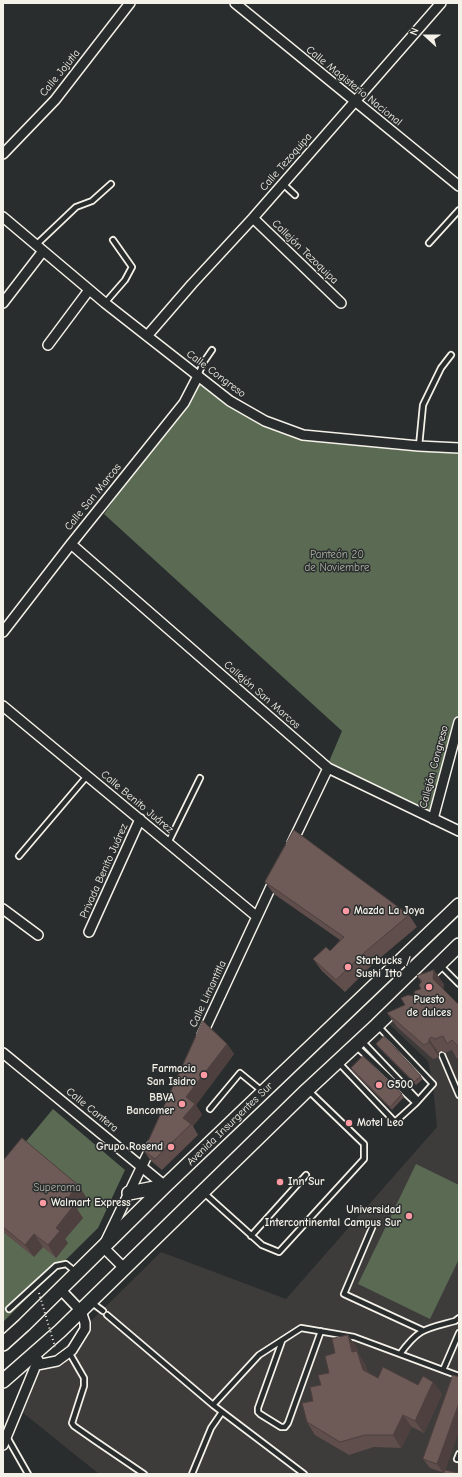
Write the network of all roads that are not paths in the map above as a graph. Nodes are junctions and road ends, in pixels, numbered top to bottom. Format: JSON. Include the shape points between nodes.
{"nodes":[{"id":1,"x":130,"y":3,"type":"edge"},
{"id":2,"x":235,"y":3,"type":"edge"},
{"id":3,"x":441,"y":3,"type":"edge"},
{"id":4,"x":354,"y":102,"type":"junction"},
{"id":5,"x":3,"y":154,"type":"edge"},
{"id":6,"x":111,"y":184,"type":"dead end"},
{"id":7,"x":283,"y":184,"type":"junction"},
{"id":8,"x":459,"y":186,"type":"edge"},
{"id":9,"x":295,"y":195,"type":"dead end"},
{"id":10,"x":459,"y":210,"type":"edge"},
{"id":11,"x":3,"y":217,"type":"edge"},
{"id":12,"x":254,"y":218,"type":"junction"},
{"id":13,"x":113,"y":240,"type":"dead end"},
{"id":14,"x":429,"y":243,"type":"dead end"},
{"id":15,"x":40,"y":248,"type":"junction"},
{"id":16,"x":89,"y":290,"type":"junction"},
{"id":17,"x":3,"y":303,"type":"edge"},
{"id":18,"x":105,"y":303,"type":"junction"},
{"id":19,"x":340,"y":303,"type":"dead end"},
{"id":20,"x":147,"y":336,"type":"junction"},
{"id":21,"x":48,"y":344,"type":"dead end"},
{"id":22,"x":212,"y":350,"type":"dead end"},
{"id":23,"x":451,"y":355,"type":"dead end"},
{"id":24,"x":198,"y":376,"type":"junction"},
{"id":25,"x":419,"y":446,"type":"junction"},
{"id":26,"x":459,"y":448,"type":"edge"},
{"id":27,"x":71,"y":544,"type":"junction"},
{"id":28,"x":3,"y":632,"type":"edge"},
{"id":29,"x":3,"y":706,"type":"edge"},
{"id":30,"x":459,"y":722,"type":"edge"},
{"id":31,"x":328,"y":768,"type":"junction"},
{"id":32,"x":88,"y":776,"type":"junction"},
{"id":33,"x":200,"y":778,"type":"dead end"},
{"id":34,"x":140,"y":819,"type":"junction"},
{"id":35,"x":433,"y":819,"type":"junction"},
{"id":36,"x":459,"y":831,"type":"edge"},
{"id":37,"x":168,"y":843,"type":"junction"},
{"id":38,"x":287,"y":853,"type":"edge"},
{"id":39,"x":19,"y":856,"type":"dead end"},
{"id":40,"x":280,"y":867,"type":"edge"},
{"id":41,"x":459,"y":905,"type":"edge"},
{"id":42,"x":3,"y":909,"type":"edge"},
{"id":43,"x":256,"y":916,"type":"junction"},
{"id":44,"x":89,"y":932,"type":"dead end"},
{"id":45,"x":38,"y":935,"type":"dead end"},
{"id":46,"x":459,"y":945,"type":"edge"},
{"id":47,"x":439,"y":964,"type":"junction"},
{"id":48,"x":459,"y":984,"type":"edge"},
{"id":49,"x":377,"y":1025,"type":"junction"},
{"id":50,"x":358,"y":1043,"type":"junction"},
{"id":51,"x":198,"y":1045,"type":"edge"},
{"id":52,"x":3,"y":1053,"type":"edge"},
{"id":53,"x":442,"y":1055,"type":"dead end"},
{"id":54,"x":338,"y":1062,"type":"junction"},
{"id":55,"x":307,"y":1090,"type":"junction"},
{"id":56,"x":264,"y":1092,"type":"junction"},
{"id":57,"x":459,"y":1095,"type":"edge"},
{"id":58,"x":417,"y":1101,"type":"junction"},
{"id":59,"x":210,"y":1109,"type":"dead end"},
{"id":60,"x":155,"y":1138,"type":"edge"},
{"id":61,"x":142,"y":1167,"type":"junction"},
{"id":62,"x":306,"y":1175,"type":"dead end"},
{"id":63,"x":165,"y":1186,"type":"junction"},
{"id":64,"x":203,"y":1191,"type":"junction"},
{"id":65,"x":129,"y":1193,"type":"junction"},
{"id":66,"x":372,"y":1228,"type":"dead end"},
{"id":67,"x":251,"y":1236,"type":"junction"},
{"id":68,"x":103,"y":1247,"type":"junction"},
{"id":69,"x":124,"y":1268,"type":"junction"},
{"id":70,"x":77,"y":1272,"type":"junction"},
{"id":71,"x":60,"y":1289,"type":"junction"},
{"id":72,"x":90,"y":1301,"type":"junction"},
{"id":73,"x":9,"y":1309,"type":"dead end"},
{"id":74,"x":80,"y":1311,"type":"junction"},
{"id":75,"x":103,"y":1311,"type":"dead end"},
{"id":76,"x":108,"y":1315,"type":"dead end"},
{"id":77,"x":459,"y":1318,"type":"edge"},
{"id":78,"x":422,"y":1330,"type":"junction"},
{"id":79,"x":321,"y":1331,"type":"junction"},
{"id":80,"x":459,"y":1333,"type":"edge"},
{"id":81,"x":282,"y":1340,"type":"junction"},
{"id":82,"x":3,"y":1344,"type":"edge"},
{"id":83,"x":50,"y":1346,"type":"junction"},
{"id":84,"x":69,"y":1352,"type":"junction"},
{"id":85,"x":400,"y":1354,"type":"junction"},
{"id":86,"x":37,"y":1365,"type":"junction"},
{"id":87,"x":442,"y":1370,"type":"junction"},
{"id":88,"x":459,"y":1376,"type":"edge"},
{"id":89,"x":3,"y":1381,"type":"edge"},
{"id":90,"x":212,"y":1406,"type":"junction"},
{"id":91,"x":222,"y":1412,"type":"junction"},
{"id":92,"x":6,"y":1436,"type":"junction"},
{"id":93,"x":3,"y":1445,"type":"edge"},
{"id":94,"x":28,"y":1474,"type":"edge"},
{"id":95,"x":144,"y":1474,"type":"edge"},
{"id":96,"x":192,"y":1474,"type":"edge"},
{"id":97,"x":304,"y":1474,"type":"edge"}],
"edges":[{"from":1,"to":5,"type":"street","name":"Calle Jojutla","via":[[55,100]]},
{"from":2,"to":4,"type":"street","name":"Calle Magisterio Nacional"},
{"from":3,"to":4,"type":"street","name":"Calle Tezoquipa"},
{"from":4,"to":7,"type":"street","name":"Calle Tezoquipa"},
{"from":4,"to":8,"type":"street","name":"Calle Magisterio Nacional"},
{"from":6,"to":15,"type":"lane","via":[[92,201],[76,207]]},
{"from":7,"to":9,"type":"lane"},
{"from":7,"to":12,"type":"street","name":"Calle Tezoquipa"},
{"from":10,"to":14,"type":"lane"},
{"from":11,"to":15,"type":"street","name":"Calle Congreso"},
{"from":12,"to":19,"type":"street","name":"Callejón Tezoquipa"},
{"from":12,"to":20,"type":"street","name":"Calle Tezoquipa"},
{"from":13,"to":18,"type":"lane","via":[[132,267],[125,280]]},
{"from":15,"to":16,"type":"street","name":"Calle Congreso"},
{"from":15,"to":17,"type":"street"},
{"from":16,"to":18,"type":"street","name":"Calle Congreso"},
{"from":16,"to":21,"type":"street"},
{"from":18,"to":20,"type":"street","name":"Calle Congreso"},
{"from":20,"to":24,"type":"street","name":"Calle Congreso"},
{"from":22,"to":24,"type":"lane"},
{"from":23,"to":25,"type":"lane","via":[[441,368],[423,405]]},
{"from":24,"to":25,"type":"street","name":"Calle Congreso","via":[[230,401],[265,421],[303,435]]},
{"from":24,"to":27,"type":"street","name":"Calle San Marcos","via":[[184,403]]},
{"from":25,"to":26,"type":"street","name":"Calle Congreso"},
{"from":27,"to":28,"type":"street","name":"Calle San Marcos"},
{"from":27,"to":31,"type":"street","name":"Callejón San Marcos"},
{"from":29,"to":32,"type":"street","name":"Calle Benito Juárez"},
{"from":30,"to":35,"type":"street","name":"Callejón Congreso"},
{"from":31,"to":35,"type":"street","name":"Callejón San Marcos"},
{"from":31,"to":38,"type":"street"},
{"from":32,"to":34,"type":"street","name":"Calle Benito Juárez"},
{"from":32,"to":39,"type":"lane"},
{"from":33,"to":37,"type":"lane"},
{"from":34,"to":37,"type":"street","name":"Calle Benito Juárez"},
{"from":34,"to":44,"type":"street","name":"Privada Benito Juárez"},
{"from":35,"to":36,"type":"street","name":"Callejón San Marcos"},
{"from":37,"to":43,"type":"street","name":"Calle Benito Juárez"},
{"from":40,"to":43,"type":"street","name":"Calle Limantitla"},
{"from":41,"to":56,"type":"main road","name":"Avenida Insurgentes Sur"},
{"from":42,"to":45,"type":"street"},
{"from":43,"to":51,"type":"street","name":"Calle Limantitla"},
{"from":46,"to":47,"type":"main road"},
{"from":47,"to":48,"type":"lane"},
{"from":47,"to":49,"type":"main road","via":[[415,992]]},
{"from":49,"to":50,"type":"main road"},
{"from":49,"to":58,"type":"lane","via":[[433,1084]]},
{"from":50,"to":54,"type":"main road"},
{"from":50,"to":58,"type":"lane"},
{"from":50,"to":58,"type":"lane"},
{"from":52,"to":61,"type":"street","name":"Calle Cantera"},
{"from":53,"to":57,"type":"lane"},
{"from":54,"to":55,"type":"main road"},
{"from":54,"to":58,"type":"lane","via":[[394,1122]]},
{"from":55,"to":64,"type":"main road"},
{"from":55,"to":67,"type":"lane","via":[[364,1144],[364,1159],[279,1252],[262,1245]]},
{"from":56,"to":59,"type":"lane","via":[[240,1073]]},
{"from":56,"to":63,"type":"main road","name":"Avenida Insurgentes Sur"},
{"from":60,"to":61,"type":"street"},
{"from":61,"to":63,"type":"street","name":"Calle Cantera"},
{"from":61,"to":65,"type":"street"},
{"from":62,"to":67,"type":"lane"},
{"from":63,"to":65,"type":"main road"},
{"from":63,"to":68,"type":"main road","name":"Avenida Insurgentes Sur"},
{"from":64,"to":67,"type":"lane"},
{"from":64,"to":69,"type":"main road"},
{"from":65,"to":68,"type":"street"},
{"from":66,"to":78,"type":"lane","via":[[344,1294]]},
{"from":68,"to":69,"type":"street"},
{"from":68,"to":70,"type":"main road","name":"Avenida Insurgentes Sur"},
{"from":69,"to":72,"type":"main road"},
{"from":70,"to":71,"type":"main road","name":"Avenida Insurgentes Sur"},
{"from":70,"to":73,"type":"lane","via":[[66,1264],[56,1266]]},
{"from":71,"to":74,"type":"street"},
{"from":71,"to":82,"type":"main road","name":"Avenida Insurgentes Sur"},
{"from":72,"to":74,"type":"main road"},
{"from":72,"to":75,"type":"lane"},
{"from":74,"to":83,"type":"main road"},
{"from":74,"to":84,"type":"street","via":[[85,1329]]},
{"from":76,"to":90,"type":"lane"},
{"from":77,"to":78,"type":"lane"},
{"from":78,"to":85,"type":"lane"},
{"from":79,"to":81,"type":"lane","via":[[301,1328]]},
{"from":79,"to":81,"type":"lane","via":[[285,1427],[258,1412]]},
{"from":79,"to":85,"type":"lane","via":[[354,1337]]},
{"from":80,"to":87,"type":"lane"},
{"from":81,"to":90,"type":"lane","via":[[259,1355]]},
{"from":83,"to":86,"type":"street"},
{"from":83,"to":89,"type":"main road"},
{"from":84,"to":86,"type":"street","via":[[57,1361]]},
{"from":84,"to":95,"type":"lane","via":[[84,1378],[84,1386],[72,1423]]},
{"from":85,"to":87,"type":"lane"},
{"from":86,"to":92,"type":"street"},
{"from":87,"to":88,"type":"lane"},
{"from":90,"to":91,"type":"lane"},
{"from":91,"to":96,"type":"lane","via":[[211,1428]]},
{"from":91,"to":97,"type":"lane"},
{"from":92,"to":93,"type":"street"},
{"from":92,"to":94,"type":"lane"}]}
